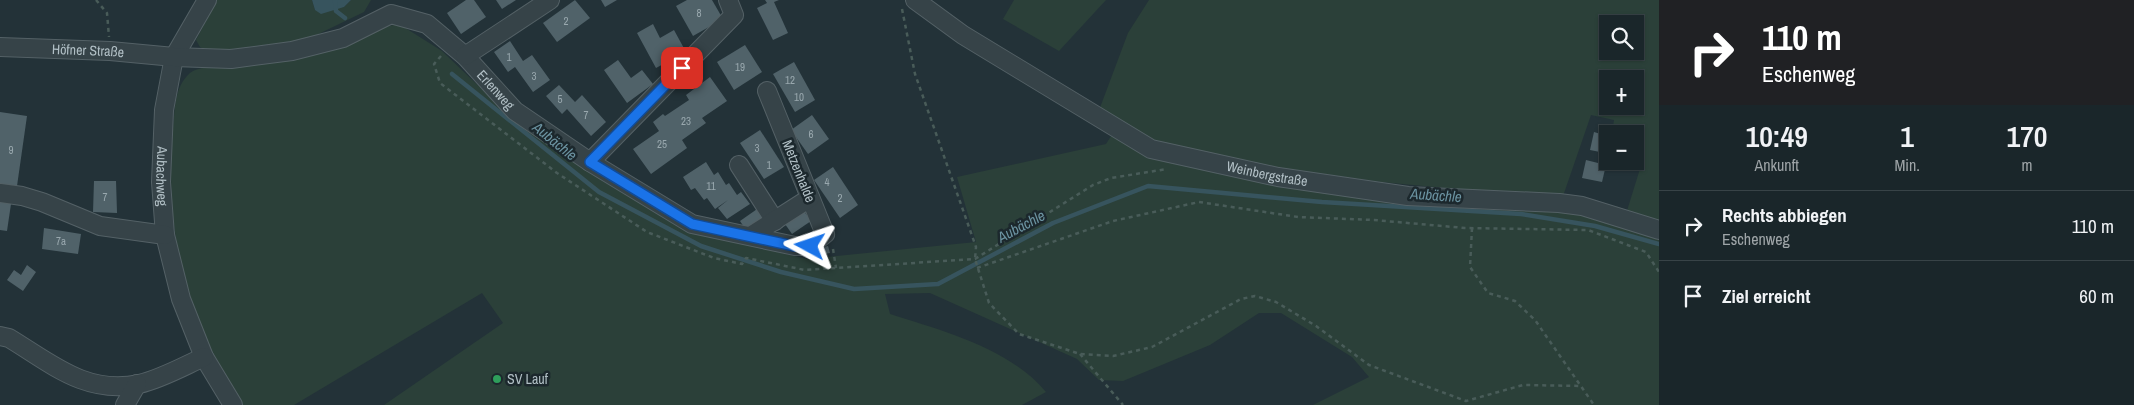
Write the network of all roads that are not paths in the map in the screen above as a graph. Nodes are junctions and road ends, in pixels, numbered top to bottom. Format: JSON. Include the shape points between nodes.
{"nodes":[{"id":1,"x":207,"y":0,"type":"edge"},
{"id":2,"x":550,"y":0,"type":"edge"},
{"id":3,"x":728,"y":0,"type":"edge"},
{"id":4,"x":915,"y":0,"type":"edge"},
{"id":5,"x":393,"y":7,"type":"edge"},
{"id":6,"x":0,"y":47,"type":"edge"},
{"id":7,"x":465,"y":56,"type":"junction"},
{"id":8,"x":174,"y":58,"type":"junction"},
{"id":9,"x":766,"y":90,"type":"dead end"},
{"id":10,"x":590,"y":162,"type":"junction"},
{"id":11,"x":739,"y":165,"type":"dead end"},
{"id":12,"x":0,"y":193,"type":"edge"},
{"id":13,"x":810,"y":198,"type":"junction"},
{"id":14,"x":775,"y":221,"type":"junction"},
{"id":15,"x":1659,"y":230,"type":"edge"},
{"id":16,"x":166,"y":235,"type":"junction"},
{"id":17,"x":752,"y":235,"type":"junction"},
{"id":18,"x":810,"y":246,"type":"joint"},
{"id":19,"x":0,"y":336,"type":"edge"},
{"id":20,"x":204,"y":357,"type":"junction"},
{"id":21,"x":137,"y":384,"type":"junction"},
{"id":22,"x":124,"y":405,"type":"edge"},
{"id":23,"x":233,"y":405,"type":"edge"}],
"edges":[{"from":1,"to":8,"type":"street","name":"Aubachweg"},
{"from":2,"to":7,"type":"street"},
{"from":3,"to":10,"type":"street","via":[[734,15]]},
{"from":4,"to":15,"type":"street","name":"Weinbergstraße","via":[[963,35],[1151,149],[1278,177],[1408,196],[1574,205]]},
{"from":5,"to":7,"type":"street","name":"Erlenweg","via":[[427,24]]},
{"from":5,"to":8,"type":"street","name":"Erlenweg","via":[[343,38],[292,51],[230,59]]},
{"from":6,"to":8,"type":"street","name":"Höfner Straße","via":[[110,51]]},
{"from":7,"to":10,"type":"street","name":"Erlenweg","via":[[515,111]]},
{"from":8,"to":16,"type":"street","name":"Aubachweg","via":[[164,110],[161,182]]},
{"from":9,"to":13,"type":"street","name":"Metzenhalde"},
{"from":10,"to":17,"type":"street","name":"Erlenweg","via":[[692,224]]},
{"from":11,"to":14,"type":"street"},
{"from":12,"to":16,"type":"street","via":[[42,202],[100,226]]},
{"from":13,"to":14,"type":"street"},
{"from":13,"to":18,"type":"street","name":"Metzenhalde","via":[[825,234]]},
{"from":14,"to":17,"type":"street"},
{"from":16,"to":20,"type":"street","name":"Aubachweg","via":[[181,299]]},
{"from":17,"to":18,"type":"street","name":"Erlenweg","via":[[794,246]]},
{"from":19,"to":21,"type":"street","via":[[9,338],[74,378],[103,387]]},
{"from":20,"to":21,"type":"street"},
{"from":20,"to":23,"type":"street","name":"Aubachweg"},
{"from":21,"to":22,"type":"street"}]}
